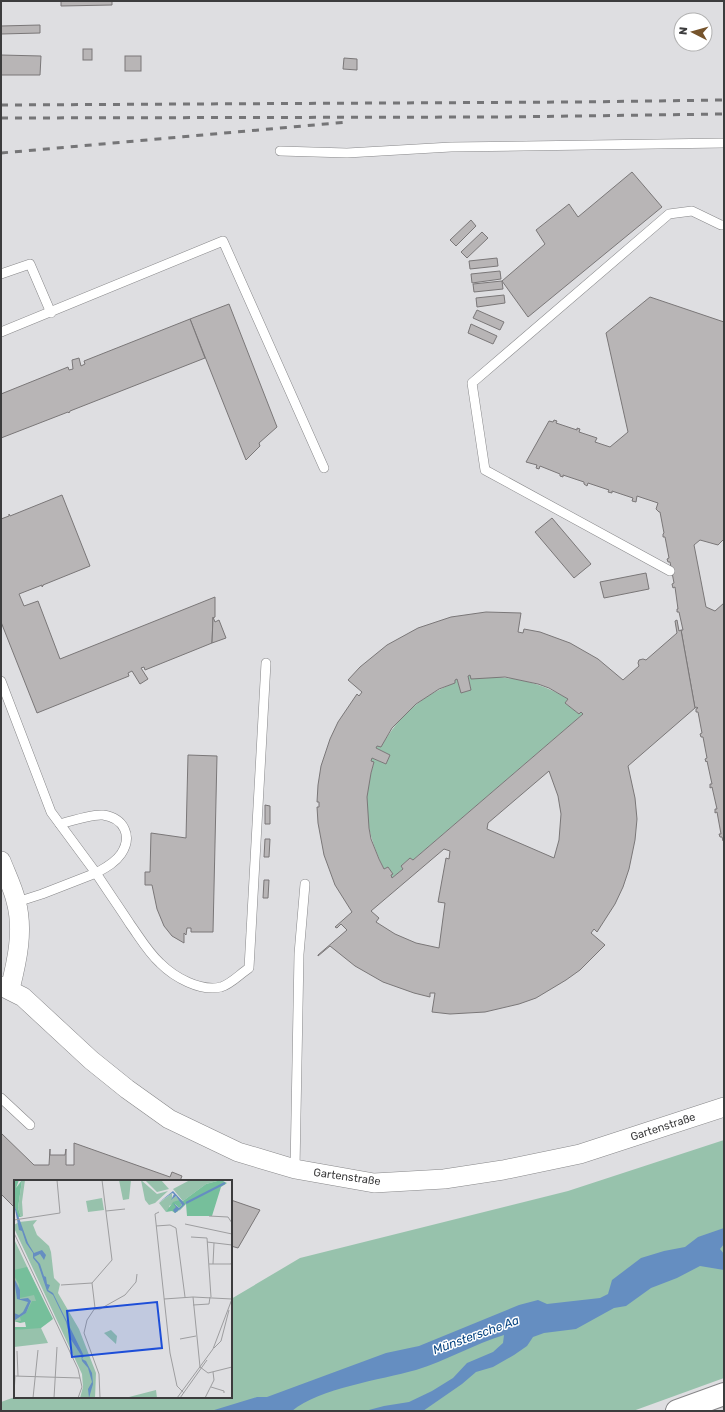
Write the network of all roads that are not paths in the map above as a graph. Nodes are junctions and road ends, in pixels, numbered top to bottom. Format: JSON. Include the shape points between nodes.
{"nodes":[{"id":1,"x":724,"y":143,"type":"edge"},
{"id":2,"x":280,"y":151,"type":"dead end"},
{"id":3,"x":724,"y":225,"type":"edge"},
{"id":4,"x":1,"y":274,"type":"edge"},
{"id":5,"x":51,"y":313,"type":"junction"},
{"id":6,"x":1,"y":332,"type":"edge"},
{"id":7,"x":324,"y":468,"type":"dead end"},
{"id":8,"x":670,"y":571,"type":"dead end"},
{"id":9,"x":266,"y":663,"type":"dead end"},
{"id":10,"x":1,"y":681,"type":"edge"},
{"id":11,"x":60,"y":824,"type":"junction"},
{"id":12,"x":1,"y":861,"type":"edge"},
{"id":13,"x":96,"y":873,"type":"junction"},
{"id":14,"x":306,"y":884,"type":"dead end"},
{"id":15,"x":17,"y":902,"type":"junction"},
{"id":16,"x":5,"y":987,"type":"edge"},
{"id":17,"x":1,"y":1098,"type":"edge"},
{"id":18,"x":724,"y":1107,"type":"edge"},
{"id":19,"x":30,"y":1125,"type":"dead end"},
{"id":20,"x":295,"y":1170,"type":"junction"},
{"id":21,"x":724,"y":1394,"type":"edge"},
{"id":22,"x":677,"y":1411,"type":"edge"}],
"edges":[{"from":1,"to":2,"type":"lane","via":[[451,147],[347,153]]},
{"from":3,"to":8,"type":"lane","via":[[692,211],[669,214],[472,383],[485,470]]},
{"from":4,"to":5,"type":"lane","via":[[30,264]]},
{"from":5,"to":6,"type":"lane"},
{"from":5,"to":7,"type":"lane","via":[[223,241]]},
{"from":9,"to":13,"type":"lane","via":[[249,968],[230,982],[212,988],[191,983],[175,975],[148,950]]},
{"from":10,"to":11,"type":"lane","via":[[51,812]]},
{"from":11,"to":13,"type":"lane"},
{"from":11,"to":13,"type":"lane","via":[[101,815],[114,818],[121,823],[126,838],[121,854]]},
{"from":12,"to":15,"type":"street"},
{"from":13,"to":15,"type":"lane"},
{"from":14,"to":20,"type":"lane","via":[[299,954]]},
{"from":15,"to":16,"type":"street","via":[[20,932],[16,967]]},
{"from":16,"to":20,"type":"street","name":"Gartenstraße","via":[[23,997],[91,1060],[170,1119],[238,1152]]},
{"from":17,"to":19,"type":"lane"},
{"from":18,"to":20,"type":"street","name":"Gartenstraße","via":[[580,1154],[444,1180],[374,1183]]},
{"from":21,"to":22,"type":"main road"}]}
